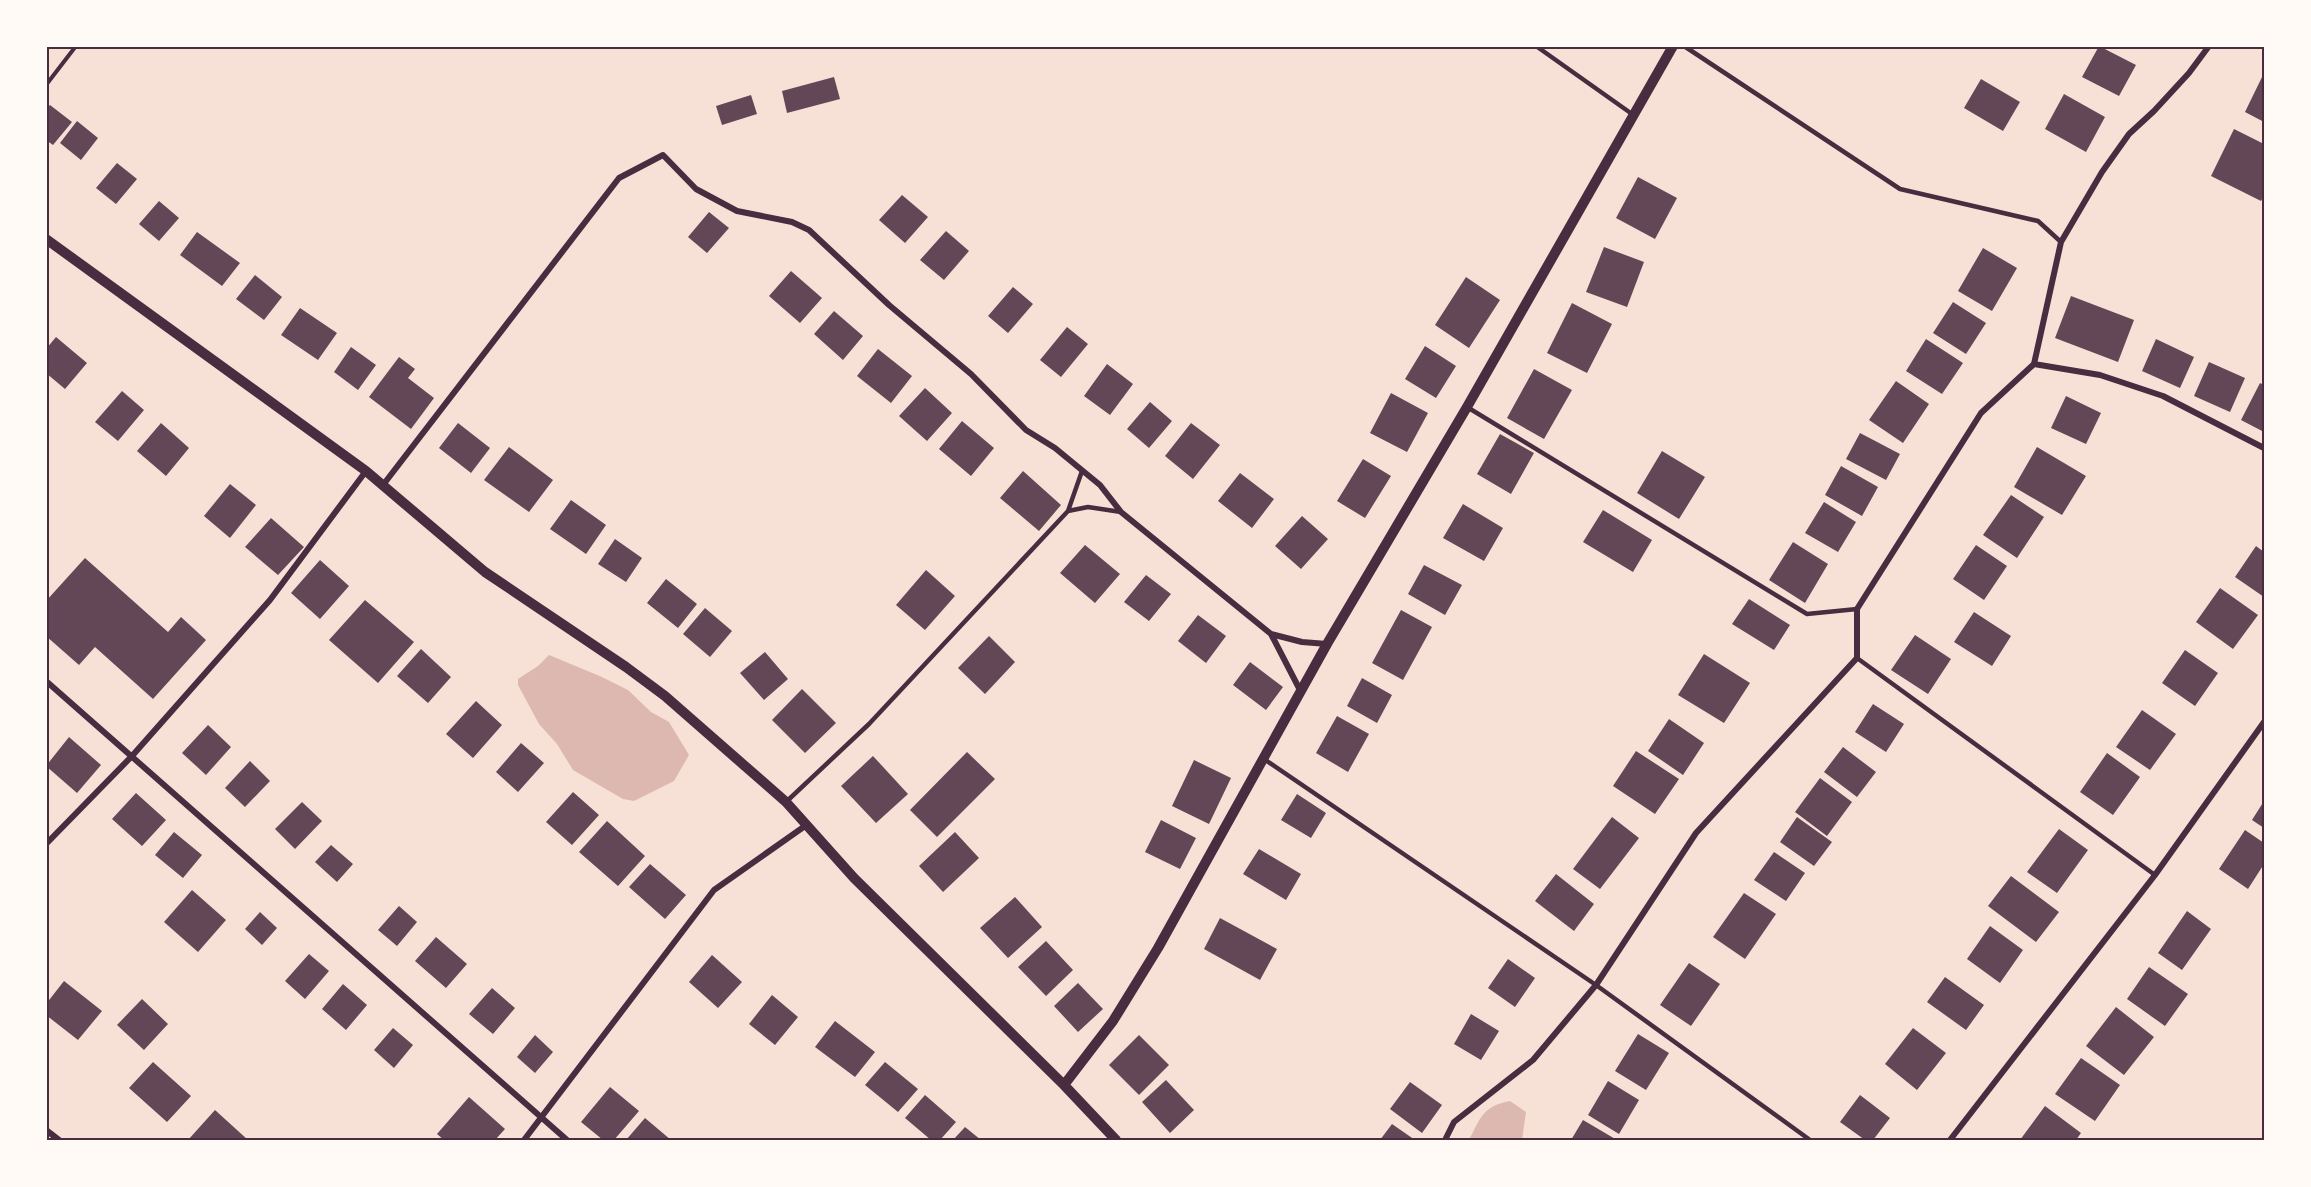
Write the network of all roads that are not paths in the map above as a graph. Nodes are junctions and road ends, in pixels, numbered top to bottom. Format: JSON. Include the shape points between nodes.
{"nodes":[{"id":1,"x":1536,"y":46,"type":"edge"},
{"id":2,"x":1673,"y":46,"type":"edge"},
{"id":3,"x":1684,"y":46,"type":"edge"},
{"id":4,"x":2209,"y":46,"type":"edge"},
{"id":5,"x":1633,"y":114,"type":"junction"},
{"id":6,"x":46,"y":239,"type":"edge"},
{"id":7,"x":2061,"y":242,"type":"junction"},
{"id":8,"x":2034,"y":364,"type":"junction"},
{"id":9,"x":1467,"y":407,"type":"junction"},
{"id":10,"x":2265,"y":448,"type":"edge"},
{"id":11,"x":366,"y":471,"type":"junction"},
{"id":12,"x":1082,"y":471,"type":"junction"},
{"id":13,"x":383,"y":485,"type":"junction"},
{"id":14,"x":1068,"y":511,"type":"junction"},
{"id":15,"x":1121,"y":512,"type":"junction"},
{"id":16,"x":1857,"y":609,"type":"junction"},
{"id":17,"x":1270,"y":634,"type":"junction"},
{"id":18,"x":1327,"y":644,"type":"junction"},
{"id":19,"x":1857,"y":658,"type":"junction"},
{"id":20,"x":46,"y":681,"type":"edge"},
{"id":21,"x":1301,"y":692,"type":"junction"},
{"id":22,"x":2265,"y":722,"type":"edge"},
{"id":23,"x":132,"y":756,"type":"junction"},
{"id":24,"x":1264,"y":759,"type":"junction"},
{"id":25,"x":786,"y":802,"type":"junction"},
{"id":26,"x":805,"y":826,"type":"junction"},
{"id":27,"x":46,"y":844,"type":"edge"},
{"id":28,"x":2155,"y":875,"type":"junction"},
{"id":29,"x":1596,"y":985,"type":"junction"},
{"id":30,"x":1064,"y":1085,"type":"junction"},
{"id":31,"x":541,"y":1118,"type":"junction"},
{"id":32,"x":46,"y":1130,"type":"edge"},
{"id":33,"x":58,"y":1140,"type":"edge"},
{"id":34,"x":524,"y":1140,"type":"edge"},
{"id":35,"x":567,"y":1140,"type":"edge"},
{"id":36,"x":1116,"y":1140,"type":"edge"},
{"id":37,"x":1445,"y":1140,"type":"edge"},
{"id":38,"x":1810,"y":1140,"type":"edge"},
{"id":39,"x":1950,"y":1140,"type":"edge"}],
"edges":[{"from":1,"to":5,"type":"lane"},
{"from":2,"to":5,"type":"street"},
{"from":3,"to":7,"type":"lane","via":[[1900,189],[2038,221]]},
{"from":4,"to":7,"type":"street","via":[[2168,96],[2129,134]]},
{"from":5,"to":9,"type":"street"},
{"from":6,"to":11,"type":"street"},
{"from":7,"to":8,"type":"street"},
{"from":8,"to":10,"type":"street","via":[[2100,375],[2163,396]]},
{"from":8,"to":16,"type":"street","via":[[1981,413]]},
{"from":9,"to":16,"type":"lane","via":[[1807,614]]},
{"from":9,"to":18,"type":"street"},
{"from":11,"to":13,"type":"street"},
{"from":11,"to":23,"type":"street","via":[[270,600]]},
{"from":12,"to":13,"type":"street","via":[[1026,430],[971,374],[809,230],[792,222],[737,211],[696,189],[663,155],[620,178]]},
{"from":12,"to":14,"type":"lane"},
{"from":12,"to":15,"type":"street","via":[[1100,485]]},
{"from":13,"to":25,"type":"street","via":[[484,572],[665,696]]},
{"from":14,"to":15,"type":"lane","via":[[1088,507]]},
{"from":14,"to":25,"type":"lane","via":[[869,724]]},
{"from":15,"to":17,"type":"street"},
{"from":16,"to":19,"type":"street"},
{"from":17,"to":18,"type":"street"},
{"from":17,"to":21,"type":"street"},
{"from":18,"to":21,"type":"street"},
{"from":19,"to":28,"type":"lane"},
{"from":19,"to":29,"type":"street","via":[[1696,833]]},
{"from":20,"to":23,"type":"street"},
{"from":21,"to":24,"type":"street"},
{"from":22,"to":28,"type":"street"},
{"from":23,"to":27,"type":"street"},
{"from":23,"to":31,"type":"street"},
{"from":24,"to":29,"type":"lane"},
{"from":24,"to":30,"type":"street","via":[[1153,957],[1113,1021]]},
{"from":25,"to":26,"type":"street"},
{"from":26,"to":30,"type":"street"},
{"from":26,"to":31,"type":"street","via":[[714,890]]},
{"from":28,"to":39,"type":"street"},
{"from":29,"to":37,"type":"street","via":[[1533,1060],[1454,1122]]},
{"from":29,"to":38,"type":"lane"},
{"from":30,"to":36,"type":"street"},
{"from":31,"to":34,"type":"street"},
{"from":31,"to":35,"type":"street"},
{"from":32,"to":33,"type":"street"}]}
